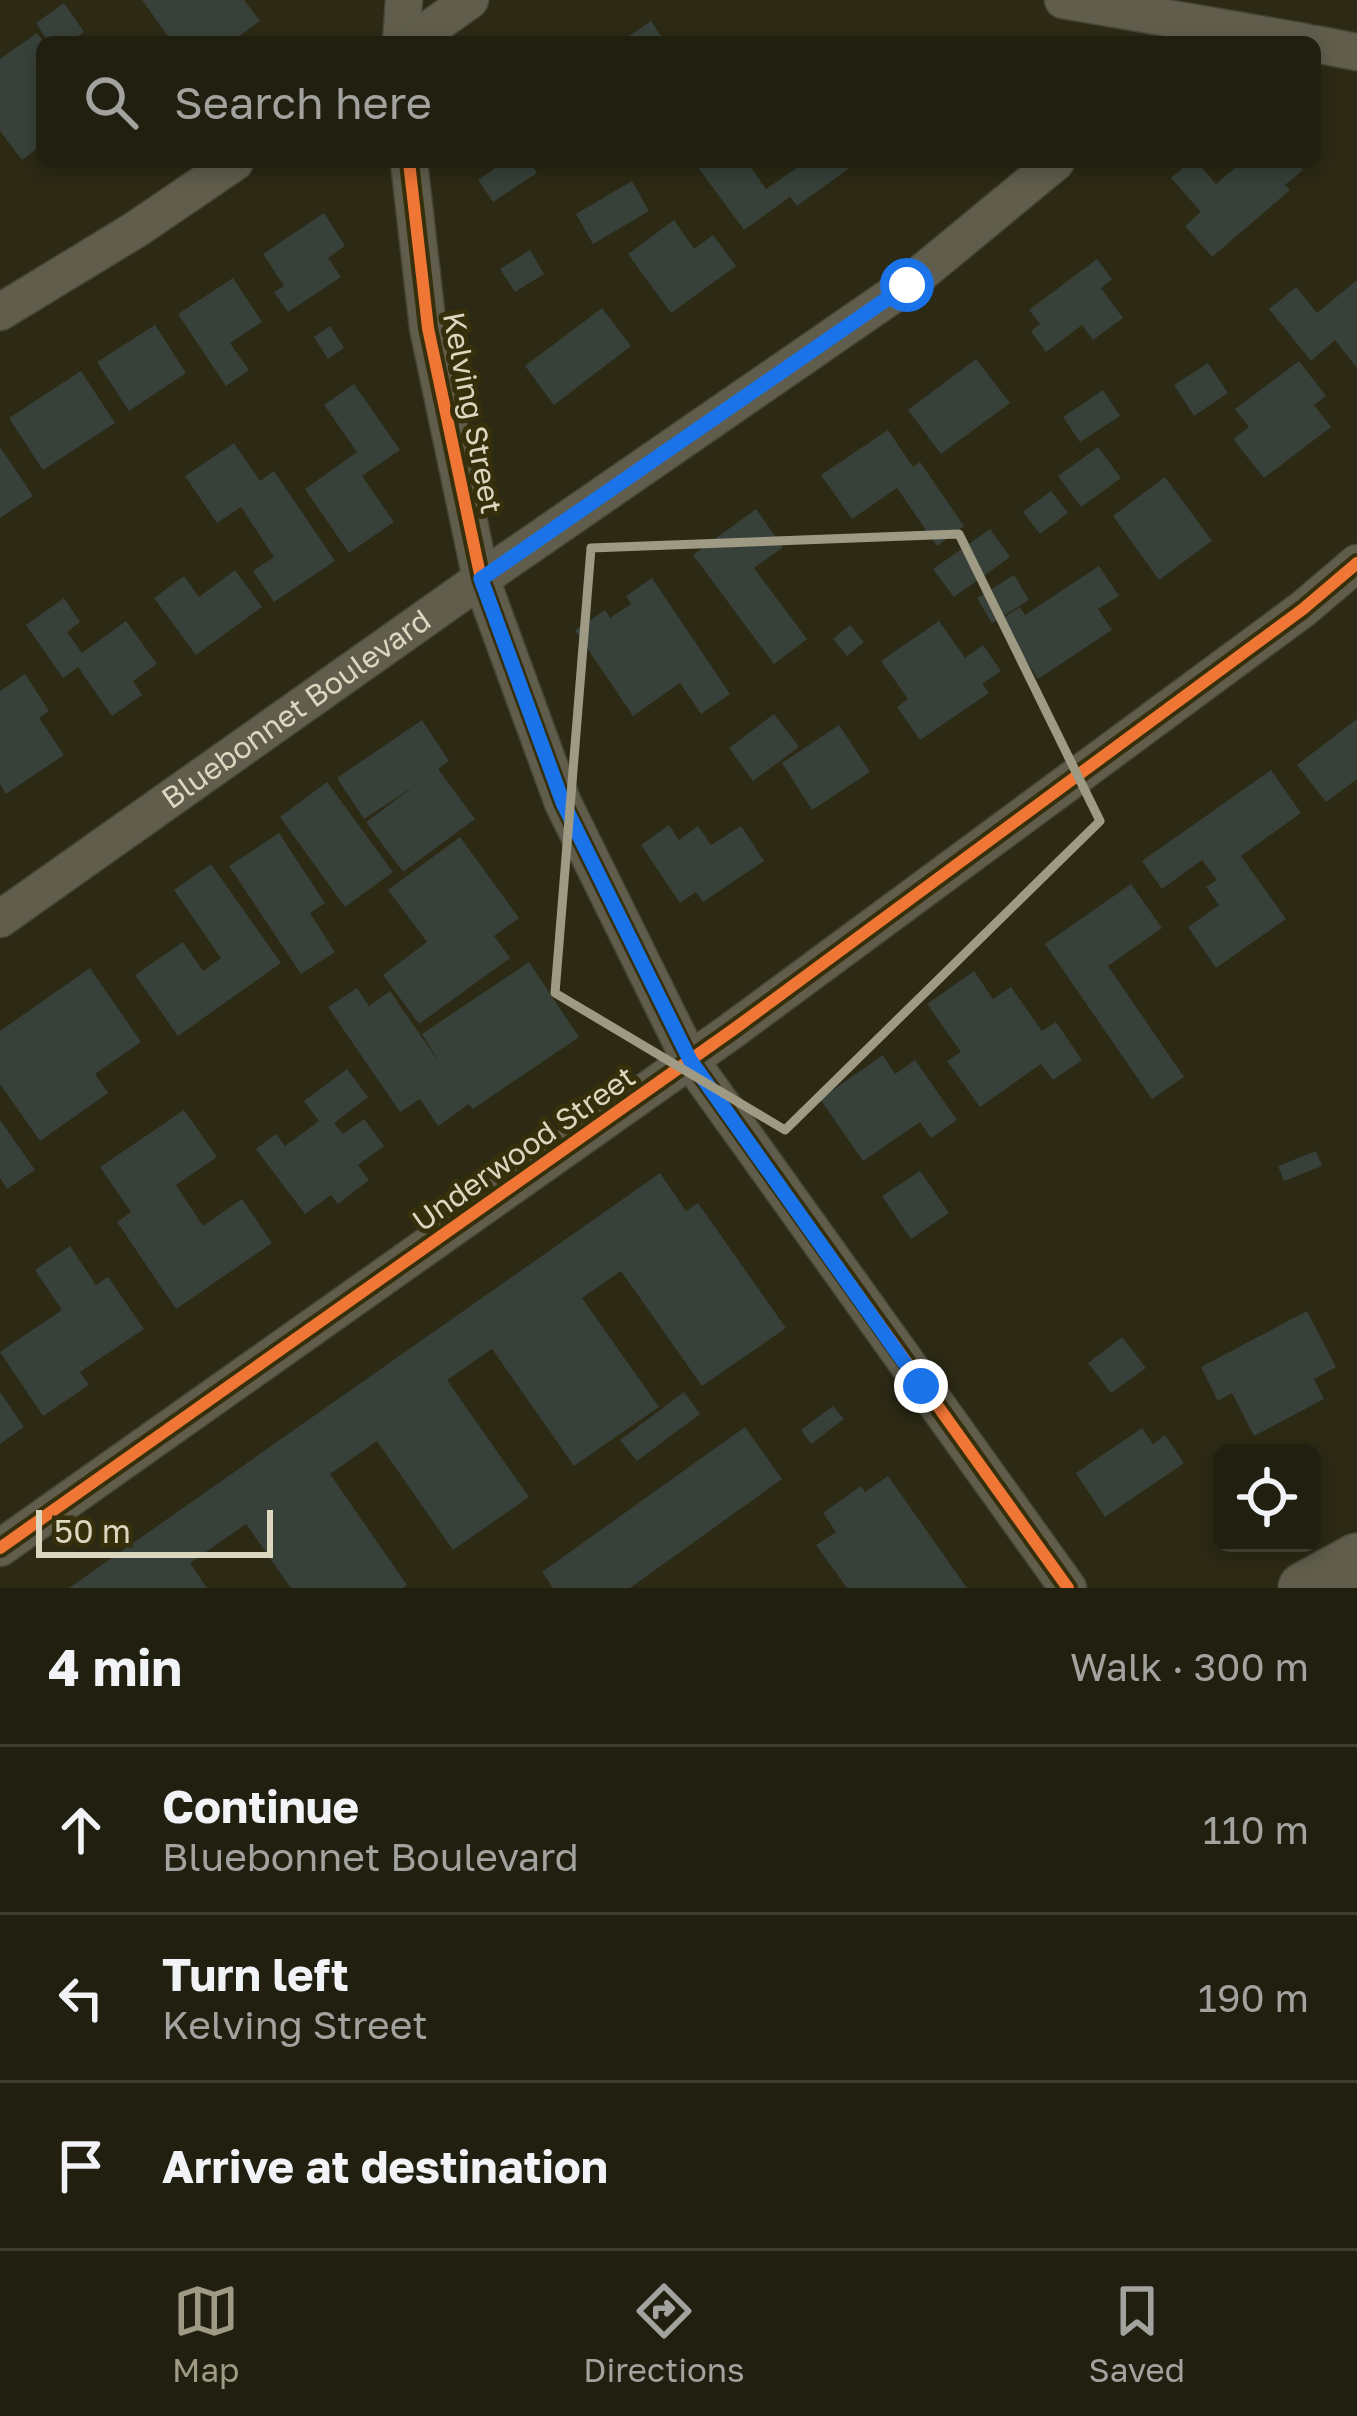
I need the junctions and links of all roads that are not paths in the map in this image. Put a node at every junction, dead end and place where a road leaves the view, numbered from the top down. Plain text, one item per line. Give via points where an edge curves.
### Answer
1 (404, 0) edge
2 (470, 0) edge
3 (1063, 0) edge
4 (1212, 22) edge
5 (401, 36) edge
6 (419, 36) edge
7 (1277, 36) edge
8 (1321, 45) edge
9 (1357, 52) edge
10 (226, 168) edge
11 (410, 168) edge
12 (1049, 168) edge
13 (0, 312) edge
14 (1357, 563) edge
15 (481, 579) junction
16 (0, 920) edge
17 (690, 1060) junction
18 (0, 1548) edge
19 (1357, 1559) edge
20 (1069, 1588) edge
21 (1304, 1588) edge

1 - 5 street
2 - 6 street
3 - 4 street
4 - 7 street
8 - 9 street
10 - 13 street
11 - 15 street, Kelving Street via 428,328
12 - 15 street, Bluebonnet Boulevard via 907,285
14 - 17 street, Underwood Street
15 - 16 street, Bluebonnet Boulevard
15 - 17 street, Kelving Street via 563,803
17 - 18 street, Underwood Street
17 - 20 street, Kelving Street
19 - 21 main road

